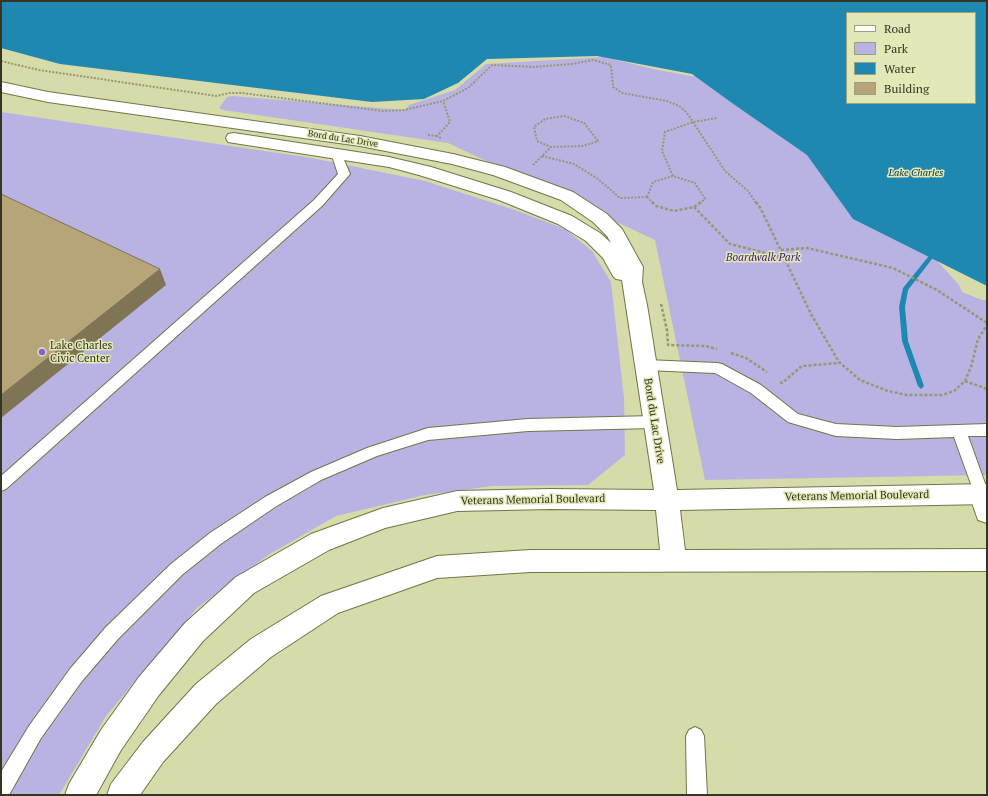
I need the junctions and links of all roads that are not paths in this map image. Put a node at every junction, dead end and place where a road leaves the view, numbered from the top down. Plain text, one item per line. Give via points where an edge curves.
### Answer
1 (1, 87) edge
2 (1, 103) edge
3 (336, 153) junction
4 (632, 282) junction
5 (646, 365) junction
6 (654, 422) junction
7 (987, 430) edge
8 (959, 431) junction
9 (1, 485) edge
10 (668, 499) junction
11 (985, 500) edge
12 (674, 560) junction
13 (987, 560) edge
14 (695, 736) dead end
15 (1, 790) edge
16 (80, 795) edge
17 (122, 795) edge
18 (698, 795) edge

1 - 4 street, Bord du Lac Drive via 48,97 360,141 453,159 499,171 567,196 600,218 615,233 633,267
2 - 3 street, Bord du Lac Drive
3 - 4 street, Bord du Lac Drive via 425,171 505,196 565,220 593,237 611,254 620,271
3 - 9 lane via 344,174 318,203
4 - 5 street, Bord du Lac Drive
5 - 6 street, Bord du Lac Drive
5 - 8 lane via 717,368 756,389 794,418 836,430 897,433
6 - 10 street, Bord du Lac Drive
6 - 15 lane via 528,425 428,434 372,452 316,476 276,498 177,568 112,633 76,675 35,732
7 - 8 lane
8 - 11 lane
10 - 11 street, Veterans Memorial Boulevard
10 - 12 street, Bord du Lac Drive
10 - 16 street, Veterans Memorial Boulevard via 457,501 383,518 320,542 246,585 194,632 145,692 111,740
12 - 13 street
12 - 17 street via 530,561 437,567 330,604 261,648 206,694 153,752
14 - 18 lane

